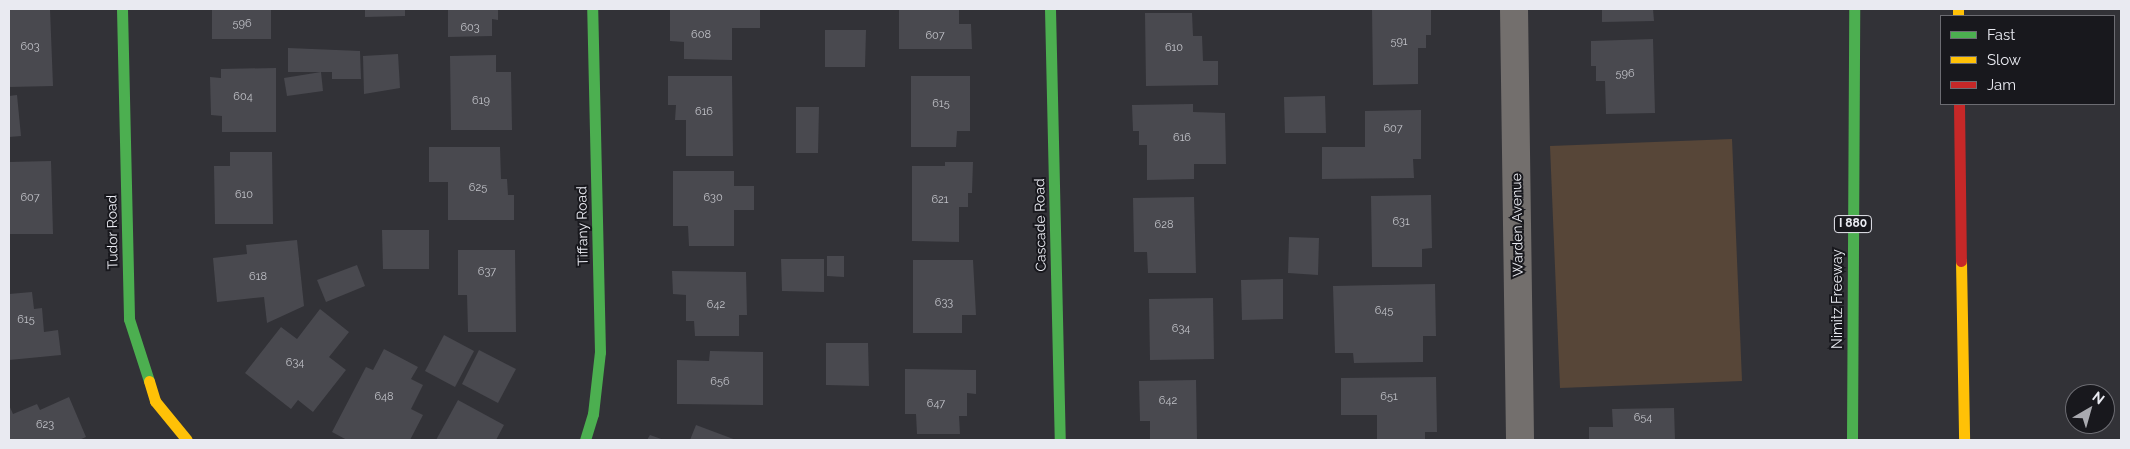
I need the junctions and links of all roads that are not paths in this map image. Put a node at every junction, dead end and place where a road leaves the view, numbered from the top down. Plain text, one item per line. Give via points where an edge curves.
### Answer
1 (122, 9) edge
2 (592, 9) edge
3 (1050, 9) edge
4 (1514, 9) edge
5 (1854, 9) edge
6 (1959, 105) edge
7 (187, 440) edge
8 (585, 440) edge
9 (1060, 440) edge
10 (1520, 440) edge
11 (1852, 440) edge
12 (1964, 440) edge

1 - 7 main road, Tudor Road via 129,318 155,401
2 - 8 main road, Tiffany Road via 600,352 593,414
3 - 9 main road, Cascade Road
4 - 10 street, Warden Avenue
5 - 11 main road, Nimitz Freeway / I 880
6 - 12 main road

